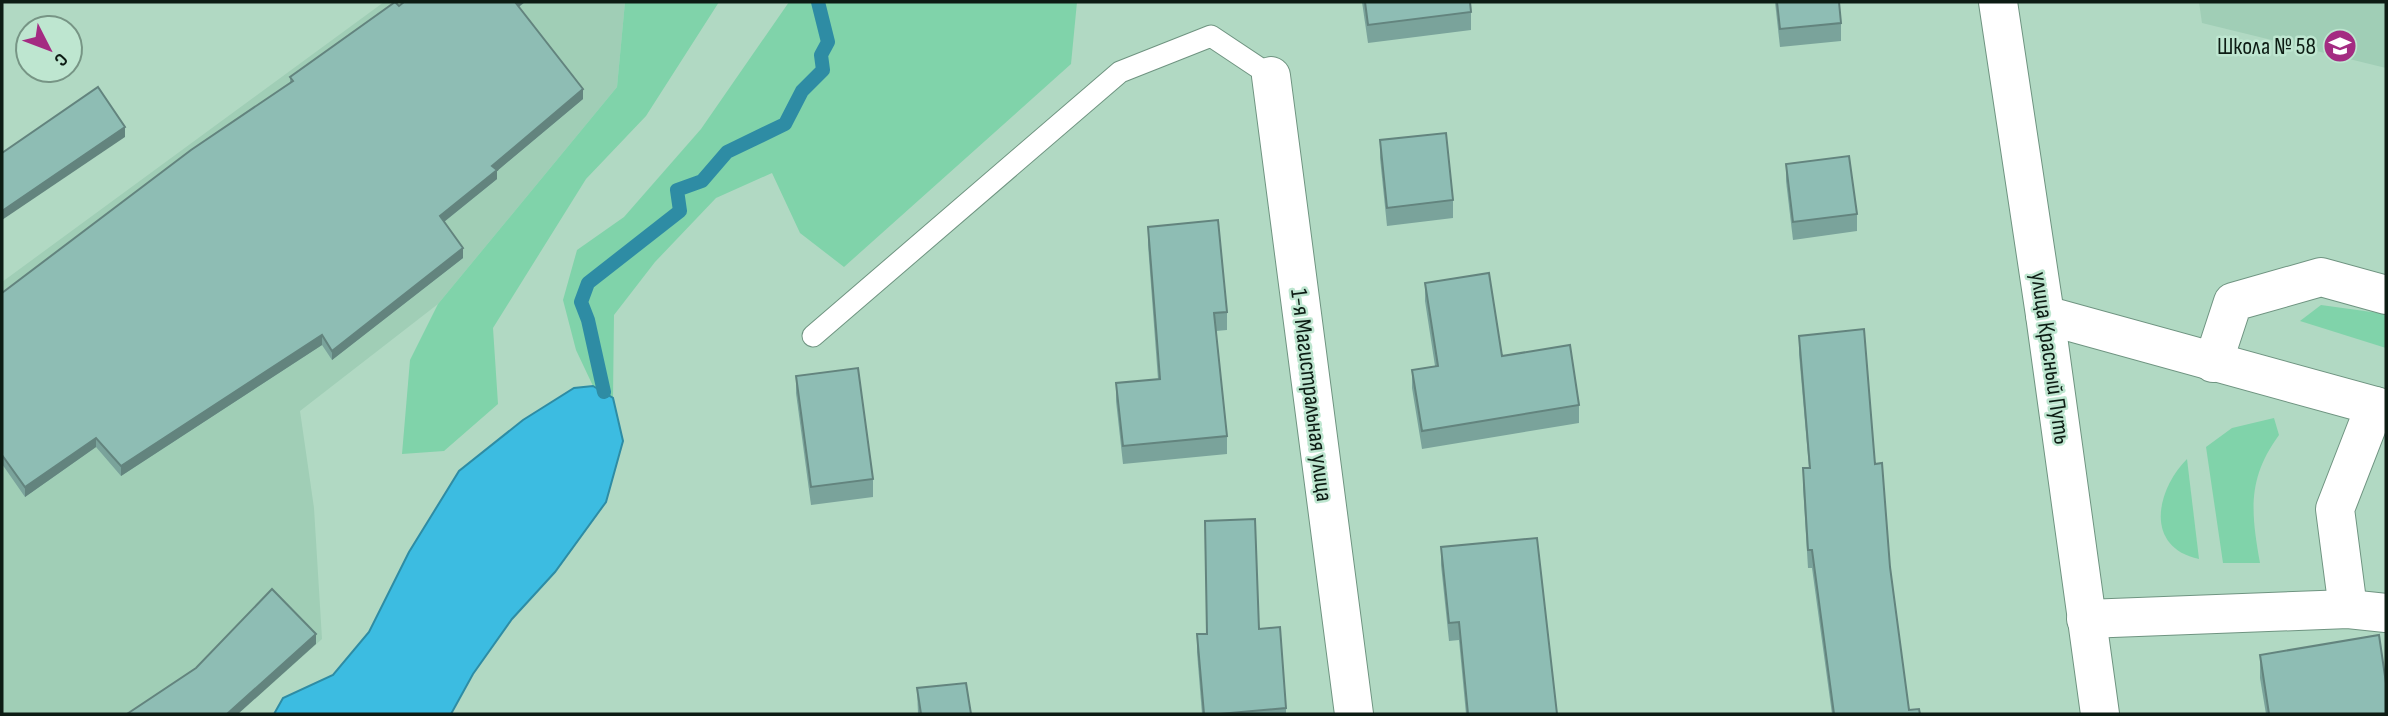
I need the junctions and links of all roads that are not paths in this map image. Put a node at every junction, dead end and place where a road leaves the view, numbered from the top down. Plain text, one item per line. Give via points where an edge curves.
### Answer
1 (1998, 2) edge
2 (1271, 76) joint
3 (2386, 295) edge
4 (2046, 315) junction
5 (813, 336) dead end
6 (2213, 363) junction
7 (2381, 408) edge
8 (2348, 609) junction
9 (2386, 613) edge
10 (2086, 619) junction
11 (1354, 714) edge
12 (2100, 714) edge

1 - 4 street, улица Красный Путь
2 - 5 lane via 1211,36 1120,72
2 - 11 street, 1-я Магистральная улица
3 - 6 street via 2321,277 2233,302
4 - 6 street
4 - 10 street, улица Красный Путь
6 - 7 street
7 - 8 street via 2335,509
8 - 9 street
8 - 10 street
10 - 12 street, улица Красный Путь

